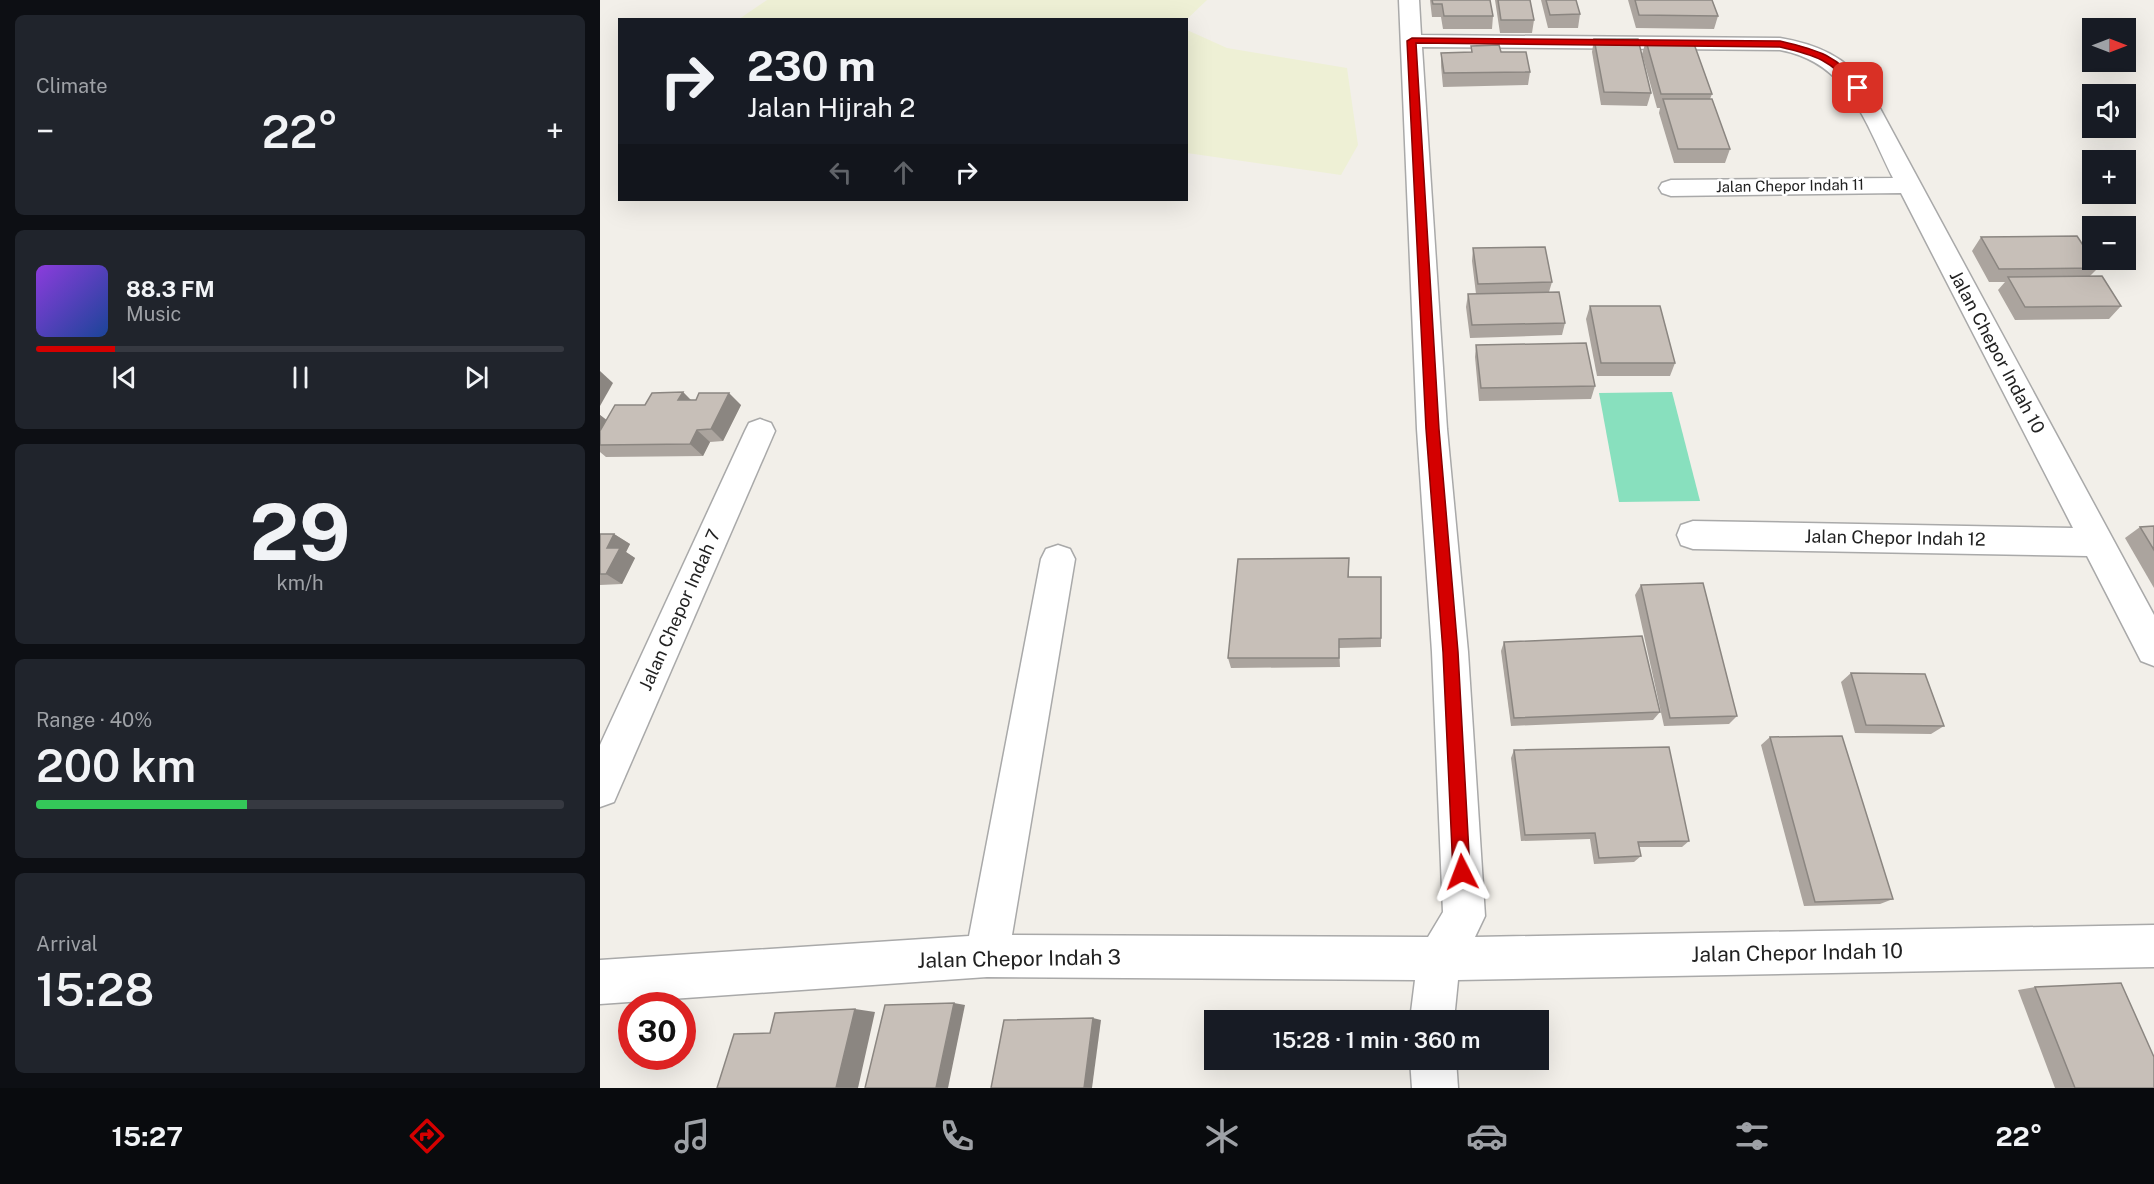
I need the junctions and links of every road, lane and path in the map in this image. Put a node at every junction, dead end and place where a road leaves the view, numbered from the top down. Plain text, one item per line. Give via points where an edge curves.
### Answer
1 (1409, 0) edge
2 (1412, 41) junction
3 (1909, 185) junction
4 (1671, 188) dead end
5 (760, 431) dead end
6 (1693, 535) dead end
7 (2097, 542) junction
8 (1058, 559) dead end
9 (2154, 650) edge
10 (600, 788) edge
11 (2154, 946) edge
12 (987, 956) junction
13 (1439, 959) junction
14 (600, 981) edge
15 (1433, 1010) edge
16 (1434, 1070) edge
17 (1435, 1088) edge

1 - 2 street
2 - 3 street, Jalan Chepor Indah 10 via 1799,47 1832,61 1858,88
2 - 13 street via 1464,916
3 - 4 street, Jalan Chepor Indah 11
3 - 7 street, Jalan Chepor Indah 10
5 - 10 street, Jalan Chepor Indah 7
6 - 7 street, Jalan Chepor Indah 12
7 - 9 street, Jalan Chepor Indah 10
8 - 12 street
11 - 13 street, Jalan Chepor Indah 10
12 - 13 street, Jalan Chepor Indah 3
12 - 14 street, Jalan Chepor Indah 3
13 - 15 street
16 - 17 street

